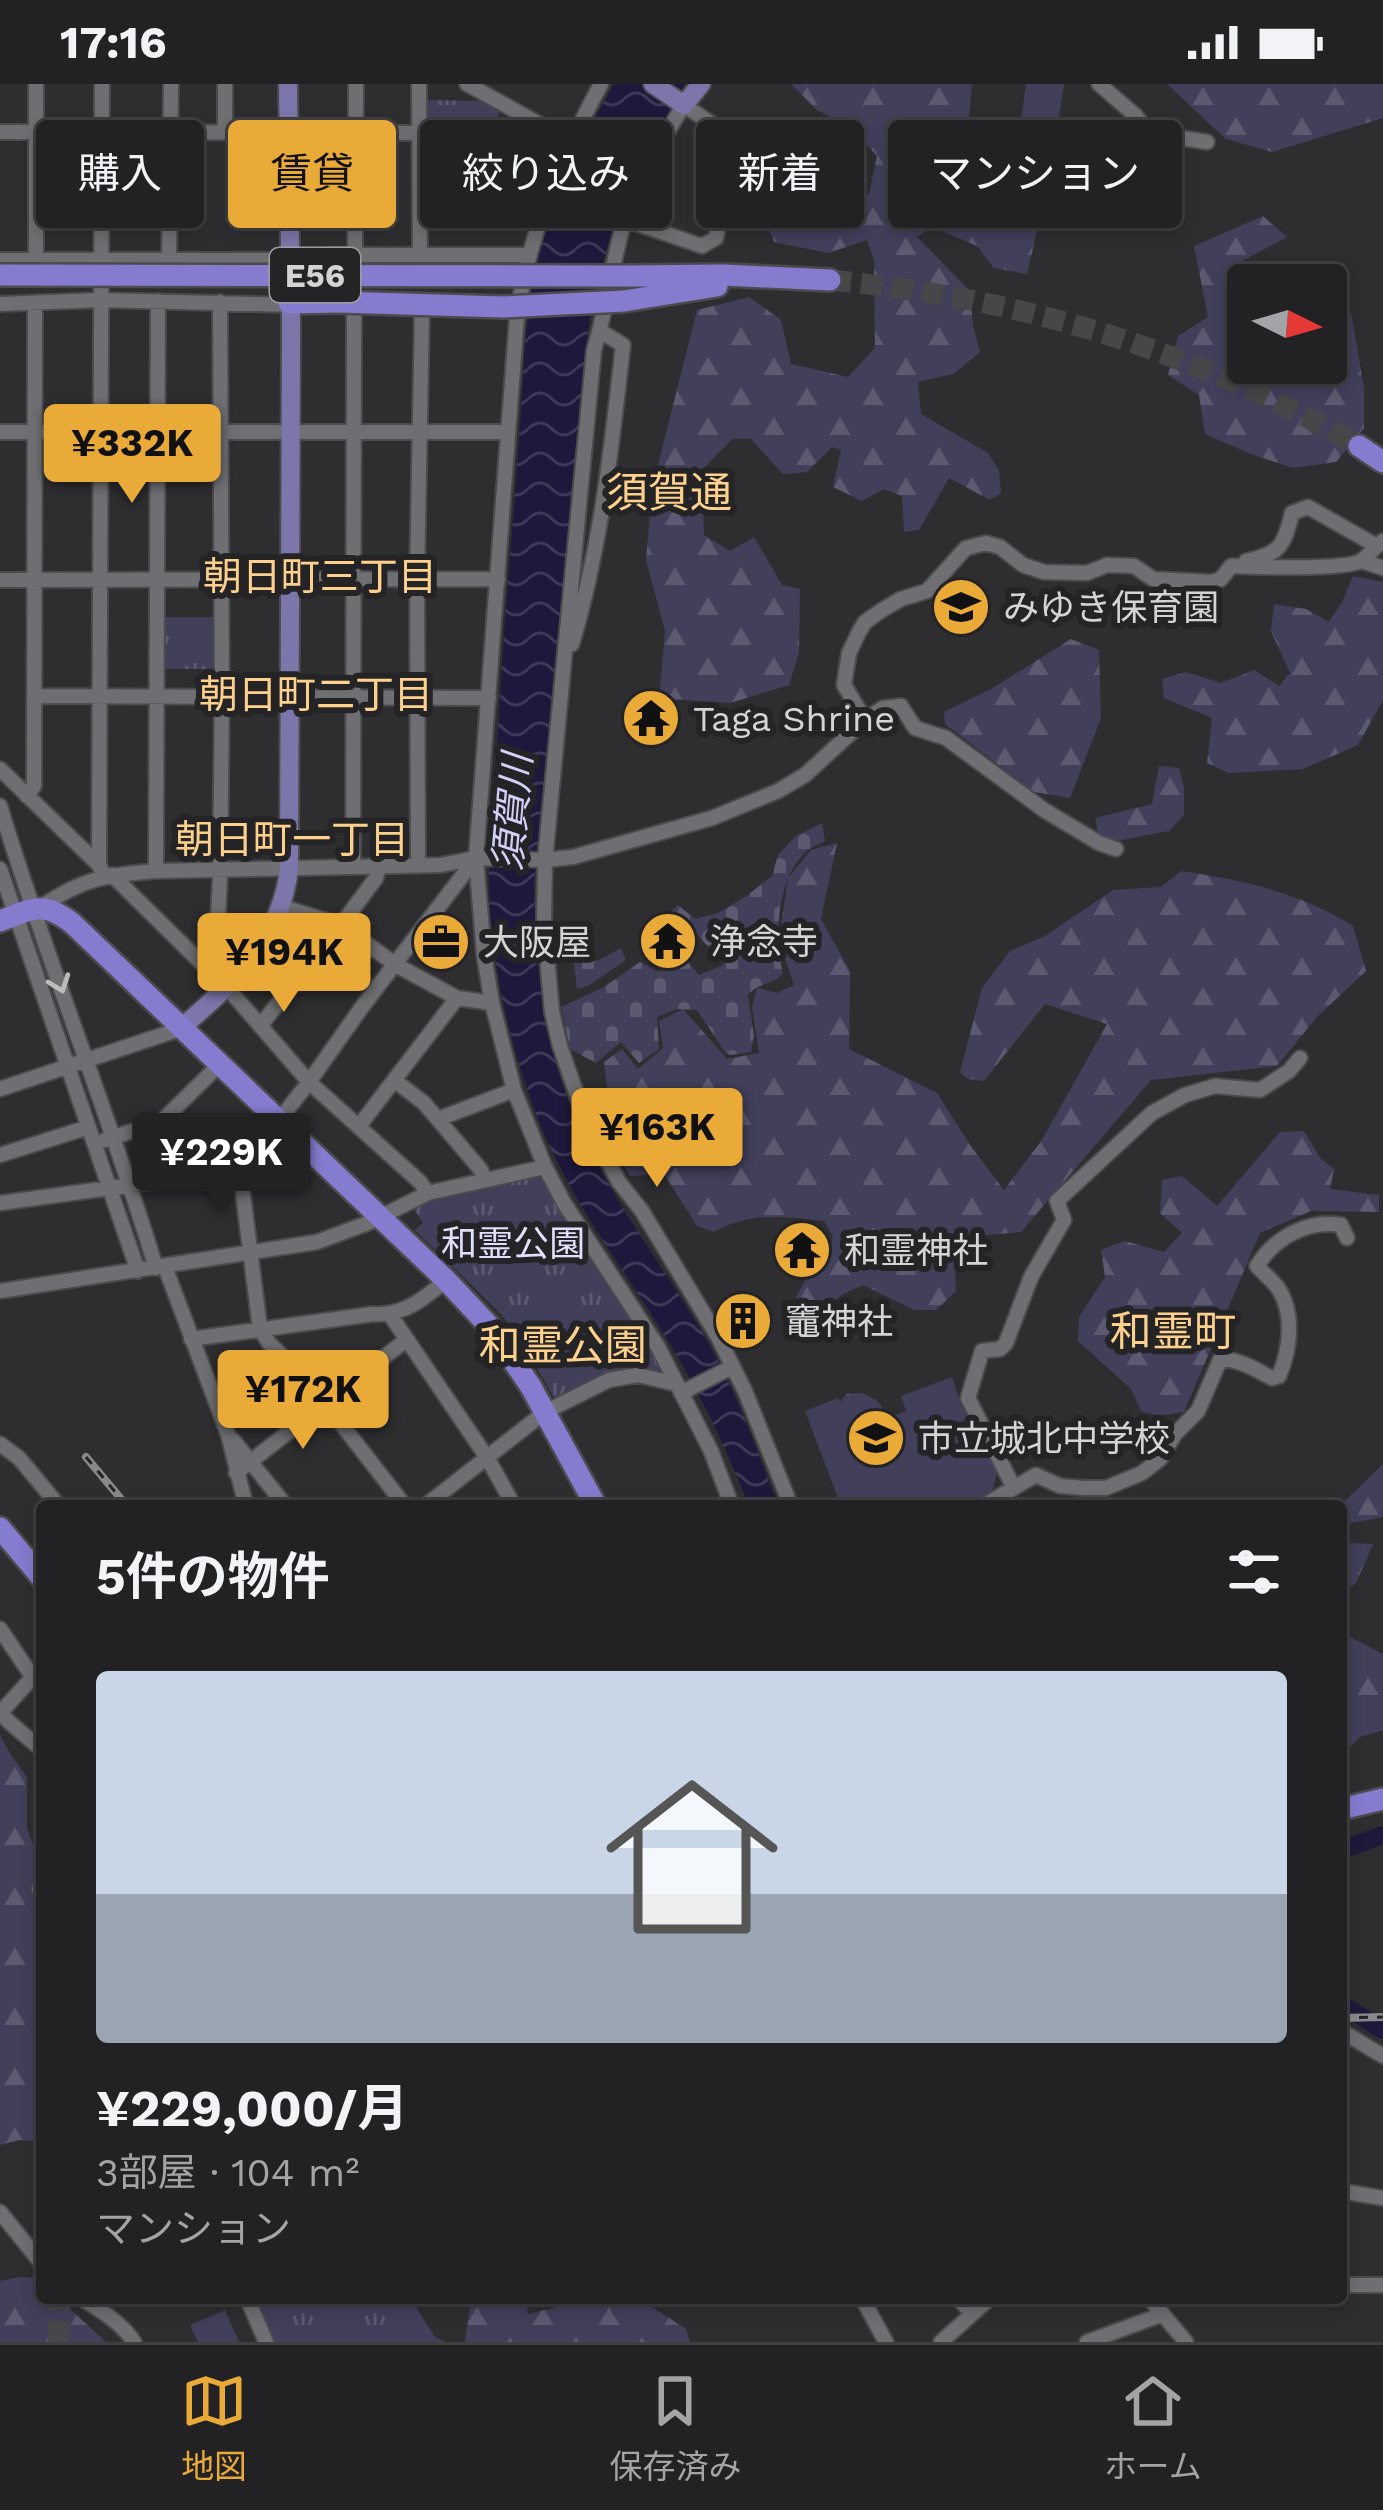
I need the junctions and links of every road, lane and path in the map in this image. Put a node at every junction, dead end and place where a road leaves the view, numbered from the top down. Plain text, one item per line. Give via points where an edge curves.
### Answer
1 (36, 84) edge
2 (102, 84) edge
3 (171, 84) edge
4 (225, 84) edge
5 (288, 84) edge
6 (356, 84) edge
7 (419, 84) edge
8 (467, 84) edge
9 (602, 84) edge
10 (652, 84) edge
11 (701, 84) edge
12 (1099, 84) edge
13 (681, 103) junction
14 (36, 120) edge
15 (101, 120) edge
16 (171, 120) edge
17 (288, 120) edge
18 (356, 120) edge
19 (532, 120) edge
20 (582, 120) edge
21 (672, 121) edge
22 (0, 132) edge
23 (36, 132) edge
24 (204, 132) edge
25 (224, 132) junction
26 (228, 132) edge
27 (396, 133) edge
28 (419, 133) junction
29 (1208, 142) dead end
30 (36, 228) edge
31 (100, 228) edge
32 (170, 228) edge
33 (288, 228) edge
34 (348, 228) edge
35 (537, 228) edge
36 (624, 228) edge
37 (649, 228) edge
38 (420, 254) junction
39 (527, 255) junction
40 (345, 258) junction
41 (100, 259) junction
42 (0, 260) edge
43 (36, 260) junction
44 (170, 261) junction
45 (288, 262) junction
46 (630, 273) junction
47 (0, 275) edge
48 (795, 278) junction
49 (830, 280) tunnel mouth
50 (100, 300) junction
51 (158, 301) junction
52 (220, 302) junction
53 (35, 303) junction
54 (289, 303) junction
55 (0, 304) edge
56 (346, 307) junction
57 (422, 311) junction
58 (517, 316) junction
59 (600, 331) junction
60 (356, 431) junction
61 (0, 432) edge
62 (35, 432) junction
63 (100, 432) junction
64 (158, 432) junction
65 (289, 432) junction
66 (419, 432) junction
67 (508, 432) junction
68 (220, 433) junction
69 (1359, 446) tunnel mouth
70 (1383, 461) edge
71 (1379, 543) edge
72 (1362, 561) junction
73 (1231, 566) junction
74 (1383, 568) edge
75 (221, 579) junction
76 (289, 579) junction
77 (418, 579) junction
78 (498, 579) junction
79 (0, 580) edge
80 (35, 580) junction
81 (100, 580) junction
82 (156, 580) junction
83 (354, 580) junction
84 (564, 664) junction
85 (34, 696) junction
86 (100, 696) junction
87 (156, 696) junction
88 (222, 696) junction
89 (290, 697) junction
90 (354, 698) junction
91 (417, 698) junction
92 (489, 698) junction
93 (865, 720) junction
94 (0, 769) edge
95 (27, 796) junction
96 (0, 806) edge
97 (1116, 849) dead end
98 (480, 858) junction
99 (541, 860) junction
100 (418, 865) junction
101 (352, 867) junction
102 (379, 867) junction
103 (0, 869) edge
104 (289, 869) junction
105 (156, 871) junction
106 (220, 871) junction
107 (105, 872) junction
108 (280, 906) junction
109 (22, 913) edge
110 (341, 925) junction
111 (396, 965) junction
112 (221, 983) junction
113 (457, 998) junction
114 (492, 1003) junction
115 (260, 1026) junction
116 (180, 1029) junction
117 (1300, 1058) dead end
118 (88, 1059) junction
119 (68, 1066) junction
120 (218, 1066) junction
121 (394, 1080) junction
122 (309, 1082) junction
123 (0, 1089) edge
124 (514, 1090) junction
125 (438, 1119) junction
126 (280, 1121) junction
127 (359, 1126) junction
128 (92, 1134) junction
129 (114, 1138) junction
130 (0, 1155) edge
131 (545, 1167) junction
132 (240, 1170) junction
133 (484, 1180) junction
134 (130, 1186) junction
135 (110, 1188) junction
136 (428, 1193) junction
137 (0, 1203) edge
138 (380, 1218) junction
139 (1347, 1238) dead end
140 (251, 1254) junction
141 (160, 1268) junction
142 (138, 1271) junction
143 (446, 1280) junction
144 (0, 1291) edge
145 (391, 1316) junction
146 (260, 1329) junction
147 (190, 1339) junction
148 (406, 1340) junction
149 (728, 1369) junction
150 (682, 1389) junction
151 (324, 1403) junction
152 (545, 1412) junction
153 (228, 1434) junction
154 (0, 1444) edge
155 (488, 1459) junction
156 (251, 1463) junction
157 (236, 1474) junction
158 (1014, 1488) junction
159 (54, 1500) edge
160 (244, 1500) edge
161 (281, 1500) edge
162 (399, 1500) edge
163 (433, 1500) edge
164 (511, 1500) edge
165 (593, 1500) edge
166 (730, 1500) edge
167 (789, 1500) edge
168 (993, 1500) edge
169 (0, 1528) edge
170 (36, 1563) edge
171 (0, 1629) edge
172 (36, 1665) edge
173 (36, 1671) edge
174 (0, 1711) edge
175 (36, 1744) edge
176 (1383, 1799) edge
177 (1347, 1808) edge
178 (1347, 2035) edge
179 (1383, 2056) edge
180 (1347, 2192) edge
181 (1382, 2198) edge
182 (0, 2212) edge
183 (1383, 2215) edge
184 (36, 2257) edge
185 (1347, 2285) edge
186 (1383, 2285) edge
187 (89, 2304) edge
188 (250, 2304) edge
189 (865, 2304) edge
190 (964, 2304) edge
191 (984, 2304) edge
192 (1154, 2304) edge
193 (973, 2314) junction
194 (1163, 2314) junction
195 (134, 2342) edge
196 (266, 2342) edge
197 (886, 2342) edge
198 (940, 2342) edge
199 (1087, 2342) edge
200 (1186, 2342) edge

1 - 14 street
2 - 15 street
3 - 16 street
4 - 25 street
5 - 17 main road
6 - 18 street
7 - 28 street
8 - 19 street
9 - 20 street
10 - 13 main road
11 - 13 main road
12 - 29 street via 1148,134
13 - 21 street
13 - 37 street via 719,135 724,195 716,238 702,246
22 - 23 street
24 - 25 street
25 - 26 street
27 - 28 street
28 - 38 street
30 - 43 street
31 - 41 street
32 - 44 street
33 - 45 main road
34 - 40 street
35 - 39 street
36 - 59 street
38 - 39 street
38 - 40 street
39 - 58 street
40 - 45 highway
40 - 46 highway
41 - 43 street
41 - 44 street
41 - 50 street
42 - 43 street
44 - 45 street
45 - 54 main road
46 - 47 highway, E56, bridge
46 - 48 highway
48 - 49 highway
48 - 56 highway, bridge via 624,301
50 - 51 street
50 - 53 street
50 - 63 street
51 - 52 street
51 - 64 street
52 - 54 street
52 - 68 street
53 - 55 street
53 - 62 street
54 - 56 highway
54 - 65 main road
56 - 57 street
56 - 60 street
57 - 58 street
57 - 66 street
58 - 67 street
59 - 84 street
59 - 84 street via 623,345 614,430 585,602
60 - 65 street
60 - 66 street
60 - 83 street
61 - 62 street
62 - 63 street
62 - 80 street
63 - 64 street
63 - 81 street
64 - 68 street
64 - 82 street
65 - 68 street
65 - 76 main road
66 - 67 street
66 - 77 street
67 - 78 street
68 - 75 street
69 - 70 highway
71 - 72 street
71 - 73 street via 1308,507 1292,513 1285,542
72 - 73 street
72 - 74 street
73 - 93 street via 1212,582 1153,579 1134,566 1044,572 986,542 966,548 927,591 901,599 859,632 844,686
75 - 76 street
75 - 82 street
75 - 88 street
76 - 83 street
76 - 89 main road
77 - 78 street
77 - 83 street
77 - 91 street
78 - 92 street
79 - 80 street
80 - 81 street
80 - 85 street
81 - 82 street
81 - 86 street
82 - 87 street
83 - 90 street
84 - 99 street
85 - 86 street
85 - 95 street via 34,786
86 - 87 street
86 - 107 street
87 - 88 street
87 - 105 street
88 - 89 street
88 - 106 street
89 - 90 street
89 - 104 main road
90 - 91 street
90 - 101 street
91 - 92 street
91 - 100 street
92 - 98 street
93 - 97 street via 901,706 916,728 946,738 1044,810
93 - 99 street via 778,791 712,818
94 - 95 street
95 - 107 street
96 - 109 street
98 - 99 street
98 - 100 street
98 - 111 street
98 - 114 street
99 - 149 street via 552,1012 586,1118 718,1337
100 - 102 street
101 - 102 street
101 - 104 street
102 - 110 street
103 - 109 street
104 - 106 street
104 - 108 main road
105 - 106 street
105 - 107 street
106 - 112 street
107 - 109 street
107 - 112 street
108 - 110 street
108 - 112 main road via 266,940
109 - 116 highway via 56,911
109 -> 118 street
109 - 119 street
110 - 111 street
110 - 115 street
111 - 113 street
111 - 122 street
112 - 115 street
112 - 116 main road
113 - 114 street
113 - 121 street
114 - 124 street
115 - 122 street
116 - 118 street
116 - 120 highway
117 - 158 street via 1260,1090 1215,1086 1152,1112 1057,1201 1064,1220 1006,1343 982,1351 968,1398
118 - 119 street
118 - 129 street
119 - 123 street
119 - 128 street
120 - 126 highway
120 - 129 street via 161,1122
121 - 125 street
121 - 127 street
122 - 126 street
122 - 127 street
124 - 125 street
124 - 131 street
125 - 133 street
126 - 132 street
126 - 138 highway
127 - 136 street
128 - 129 street
128 - 130 street
128 - 135 street
129 - 134 street
131 - 133 street
131 - 150 street
132 - 134 street
132 - 140 street
133 - 136 street
134 - 135 street
134 - 141 street
135 - 137 street
135 - 142 street
136 - 138 street
138 - 140 street via 317,1242
138 - 143 highway
139 - 158 street via 1341,1225 1316,1225 1279,1238 1257,1266 1284,1302 1288,1354 1279,1376 1220,1360 1198,1411 1160,1459 1127,1481 1084,1488 1036,1475
140 - 141 street
140 - 146 street
141 - 142 street
141 - 147 street
142 - 144 street
143 - 145 street
143 - 152 highway via 506,1348
145 - 146 street
145 - 148 street
146 - 147 street
146 - 151 street
147 - 153 street
148 - 151 street
148 - 155 street
149 - 150 street
149 - 167 street
150 - 152 street via 627,1375
150 - 166 street
151 - 156 street
151 - 162 street
152 - 155 street
152 - 165 highway
153 - 156 street
153 - 157 street
154 - 159 street
155 - 163 street
155 - 164 street
156 - 157 street
156 - 161 street
157 - 160 street
158 - 168 street
169 - 170 highway
171 - 172 street
173 - 174 street
174 - 175 street
176 - 177 highway
178 - 179 street
180 - 181 street
181 - 183 street
182 - 184 street
185 - 186 street
187 - 195 street
188 - 196 street
189 - 197 street
190 - 193 street
191 - 193 street
192 - 194 street
193 - 198 street
194 - 199 street
194 - 200 street

